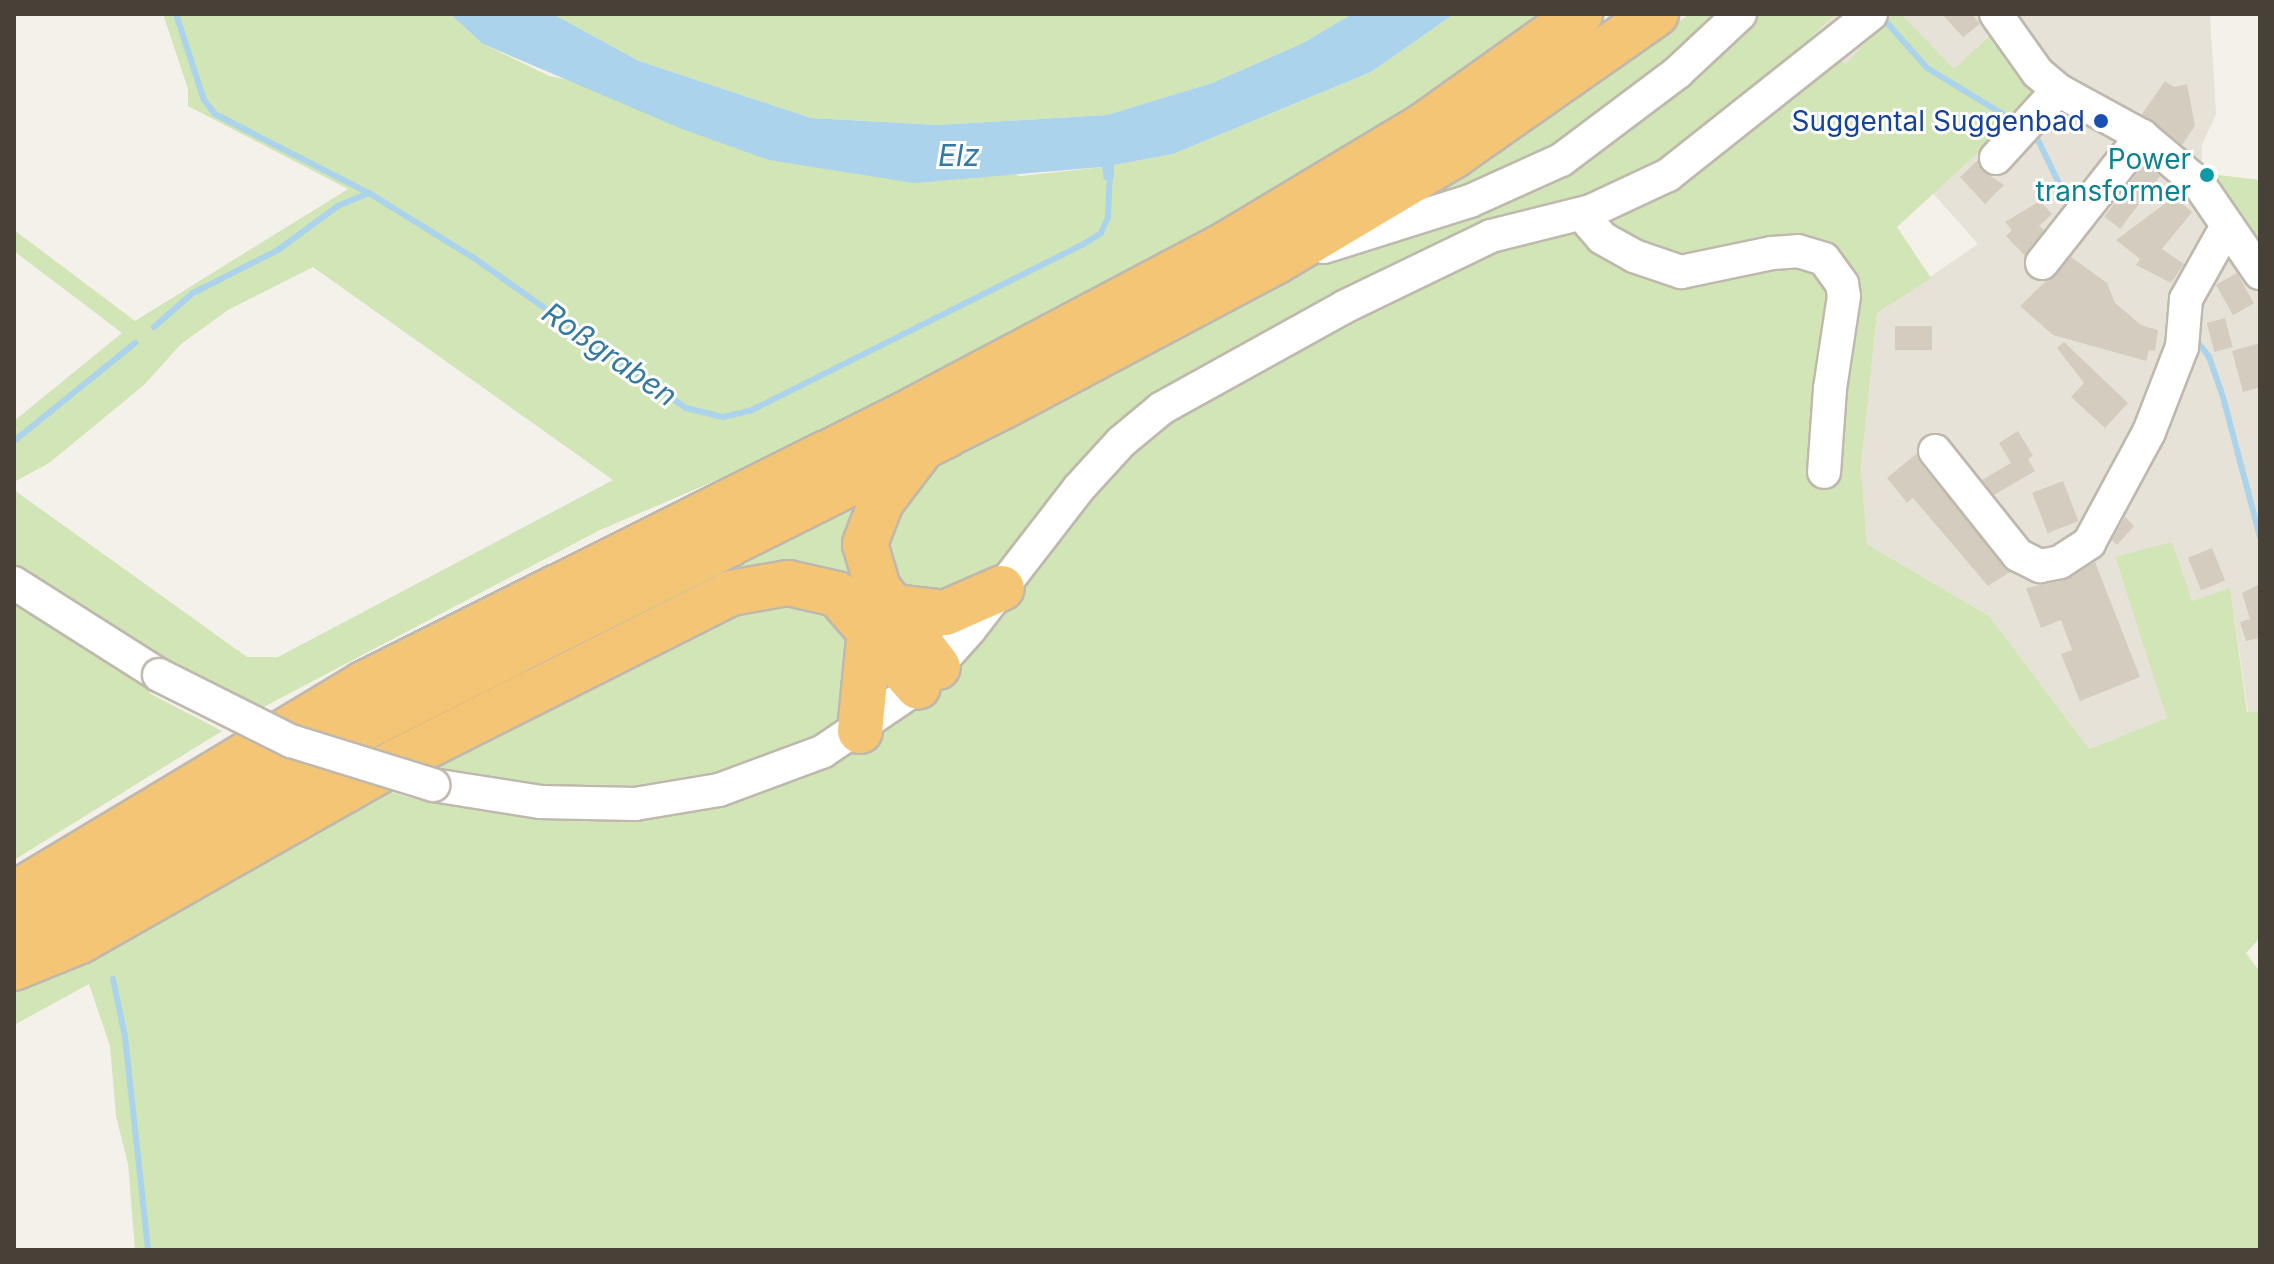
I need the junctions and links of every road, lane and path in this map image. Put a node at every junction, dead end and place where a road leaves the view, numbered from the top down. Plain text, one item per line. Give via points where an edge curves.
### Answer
1 (1580, 14) edge
2 (1656, 14) edge
3 (1740, 14) edge
4 (1996, 14) edge
5 (1866, 18) edge
6 (2058, 90) junction
7 (2142, 136) junction
8 (1996, 158) dead end
9 (1590, 224) dead end
10 (2227, 226) junction
11 (1275, 262) junction
12 (2042, 263) dead end
13 (2260, 273) edge
14 (923, 447) junction
15 (1935, 451) dead end
16 (1824, 472) dead end
17 (14, 583) edge
18 (1002, 588) junction
19 (883, 618) junction
20 (928, 677) junction
21 (860, 731) junction
22 (20, 886) edge
23 (14, 939) edge
24 (14, 968) edge

1 - 22 highway via 1423,126 1228,243 913,410 363,684
2 - 11 highway via 1465,148
3 - 11 street via 1678,72 1561,160 1470,201
4 - 6 street via 2038,73
5 - 18 street via 1668,175 1591,211 1491,236 1344,307 1162,408 1103,461
6 - 7 street
6 - 8 street
7 - 10 street via 2199,184
7 - 12 street
9 - 16 street via 1602,238 1634,256 1681,272 1798,251 1824,259 1842,284 1844,322 1830,389
10 - 13 street
10 - 15 street via 2186,299 2182,347 2128,478 2089,543 2060,562 2040,566 2018,555
11 - 14 highway
14 - 19 highway via 881,502 865,544
14 - 23 highway via 371,724
17 - 21 street, bridge via 159,675 291,741 433,785 540,802 635,804 719,790 781,771
18 - 19 highway via 945,613
18 - 20 street
19 - 20 highway
19 - 21 highway
19 - 24 highway via 813,586 760,585 731,593 397,761 80,941
20 - 21 street

